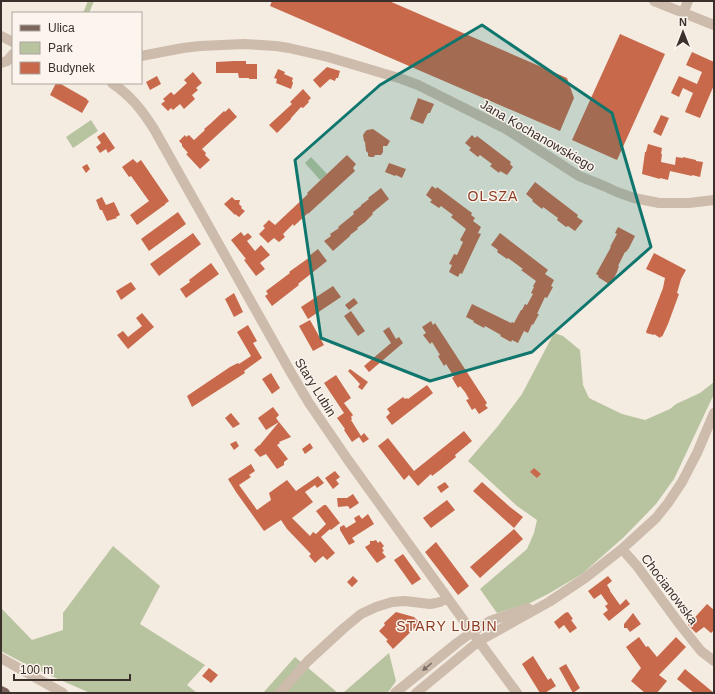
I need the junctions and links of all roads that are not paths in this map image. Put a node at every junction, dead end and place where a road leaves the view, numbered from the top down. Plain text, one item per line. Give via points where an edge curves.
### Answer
1 (654, 1) edge
2 (688, 1) edge
3 (683, 13) junction
4 (714, 24) edge
5 (1, 36) edge
6 (12, 42) edge
7 (12, 55) edge
8 (142, 56) edge
9 (1, 63) edge
10 (113, 84) edge
11 (714, 200) edge
12 (714, 413) edge
13 (622, 549) junction
14 (447, 597) junction
15 (548, 602) junction
16 (472, 632) junction
17 (479, 641) junction
18 (1, 658) edge
19 (714, 661) edge
20 (1, 691) edge
21 (5, 693) edge
22 (63, 693) edge
23 (280, 693) edge
24 (395, 693) edge
25 (416, 693) edge
26 (517, 693) edge

1 - 3 street
2 - 3 street
3 - 4 street
5 - 6 street
7 - 9 street
8 - 11 street, Jana Kochanowskiego via 182,48 244,44 289,48 328,57 418,85 506,129 579,176 621,194 659,203
10 - 14 street, Stary Lubin via 130,96 148,118 309,403
12 - 13 street, Chocianowska via 692,464 674,494 656,518
13 - 15 street, Chocianowska via 585,578
13 - 19 street, Chocianowska via 701,651
14 - 16 street, Stary Lubin
14 - 23 street via 430,604 392,602 376,606 361,614 308,662
15 - 16 street, Chocianowska via 498,618
15 - 17 street, Chocianowska
16 - 17 street, Stary Lubin
16 -> 24 street, Chocianowska
17 - 25 street, Chocianowska
17 - 26 street, Stary Lubin
18 - 22 street
20 - 21 main road

